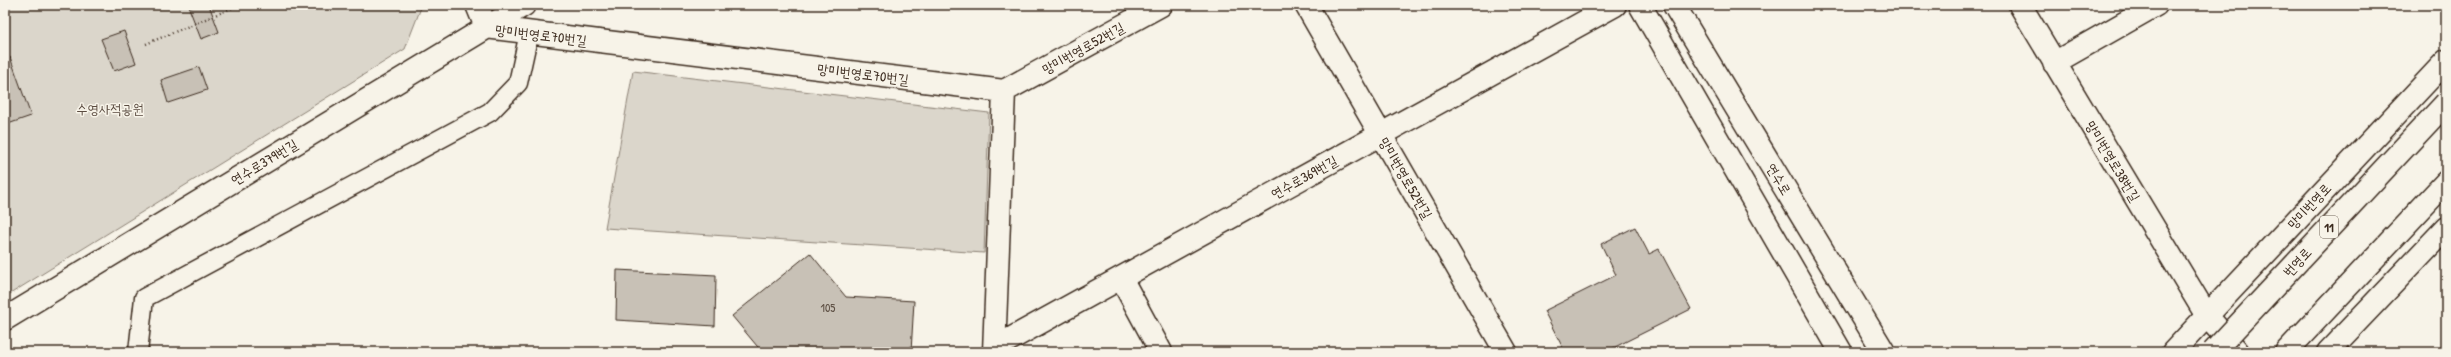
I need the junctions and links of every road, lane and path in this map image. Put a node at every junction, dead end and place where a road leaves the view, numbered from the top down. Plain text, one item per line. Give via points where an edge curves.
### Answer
1 (229, 5) edge
2 (240, 5) edge
3 (477, 5) edge
4 (524, 5) edge
5 (1161, 5) edge
6 (1306, 5) edge
7 (1615, 5) edge
8 (1640, 5) edge
9 (1674, 5) edge
10 (2020, 5) edge
11 (2156, 5) edge
12 (230, 8) junction
13 (486, 27) junction
14 (529, 34) junction
15 (146, 44) dead end
16 (2446, 61) edge
17 (2054, 63) junction
18 (1004, 91) junction
19 (2446, 102) edge
20 (1381, 135) junction
21 (2446, 182) edge
22 (2446, 228) edge
23 (1121, 278) junction
24 (2207, 316) junction
25 (5, 319) edge
26 (994, 350) edge
27 (138, 352) edge
28 (1161, 352) edge
29 (1506, 352) edge
30 (1841, 352) edge
31 (1884, 352) edge
32 (2173, 352) edge
33 (2213, 352) edge
34 (2238, 352) edge
35 (2286, 352) edge
36 (2328, 352) edge

1 - 12 path
2 - 12 path
3 - 13 main road, 망미번영로70번길
4 - 13 main road, 연수로379번길
5 - 18 main road, 망미번영로52번길
6 - 20 main road, 망미번영로52번길
7 - 20 main road, 연수로369번길
8 - 30 main road
9 - 31 main road, 연수로
10 - 17 main road, 망미번영로38번길
11 - 17 main road
12 - 15 path
13 - 14 main road, 망미번영로70번길
13 - 25 main road, 연수로379번길
14 - 18 main road, 망미번영로70번길
14 - 27 lane via 518,83 490,112 144,298
16 - 24 main road, 망미번영로
17 - 24 main road, 망미번영로38번길
18 - 26 main road
19 - 33 main road, 번영로 / 11, bridge
20 - 23 main road, 연수로369번길
20 - 29 main road, 망미번영로52번길
21 - 35 main road
22 - 36 main road
23 - 26 main road, 연수로369번길
23 - 28 main road
24 - 32 main road, 망미번영로
24 - 34 main road, 망미번영로38번길

